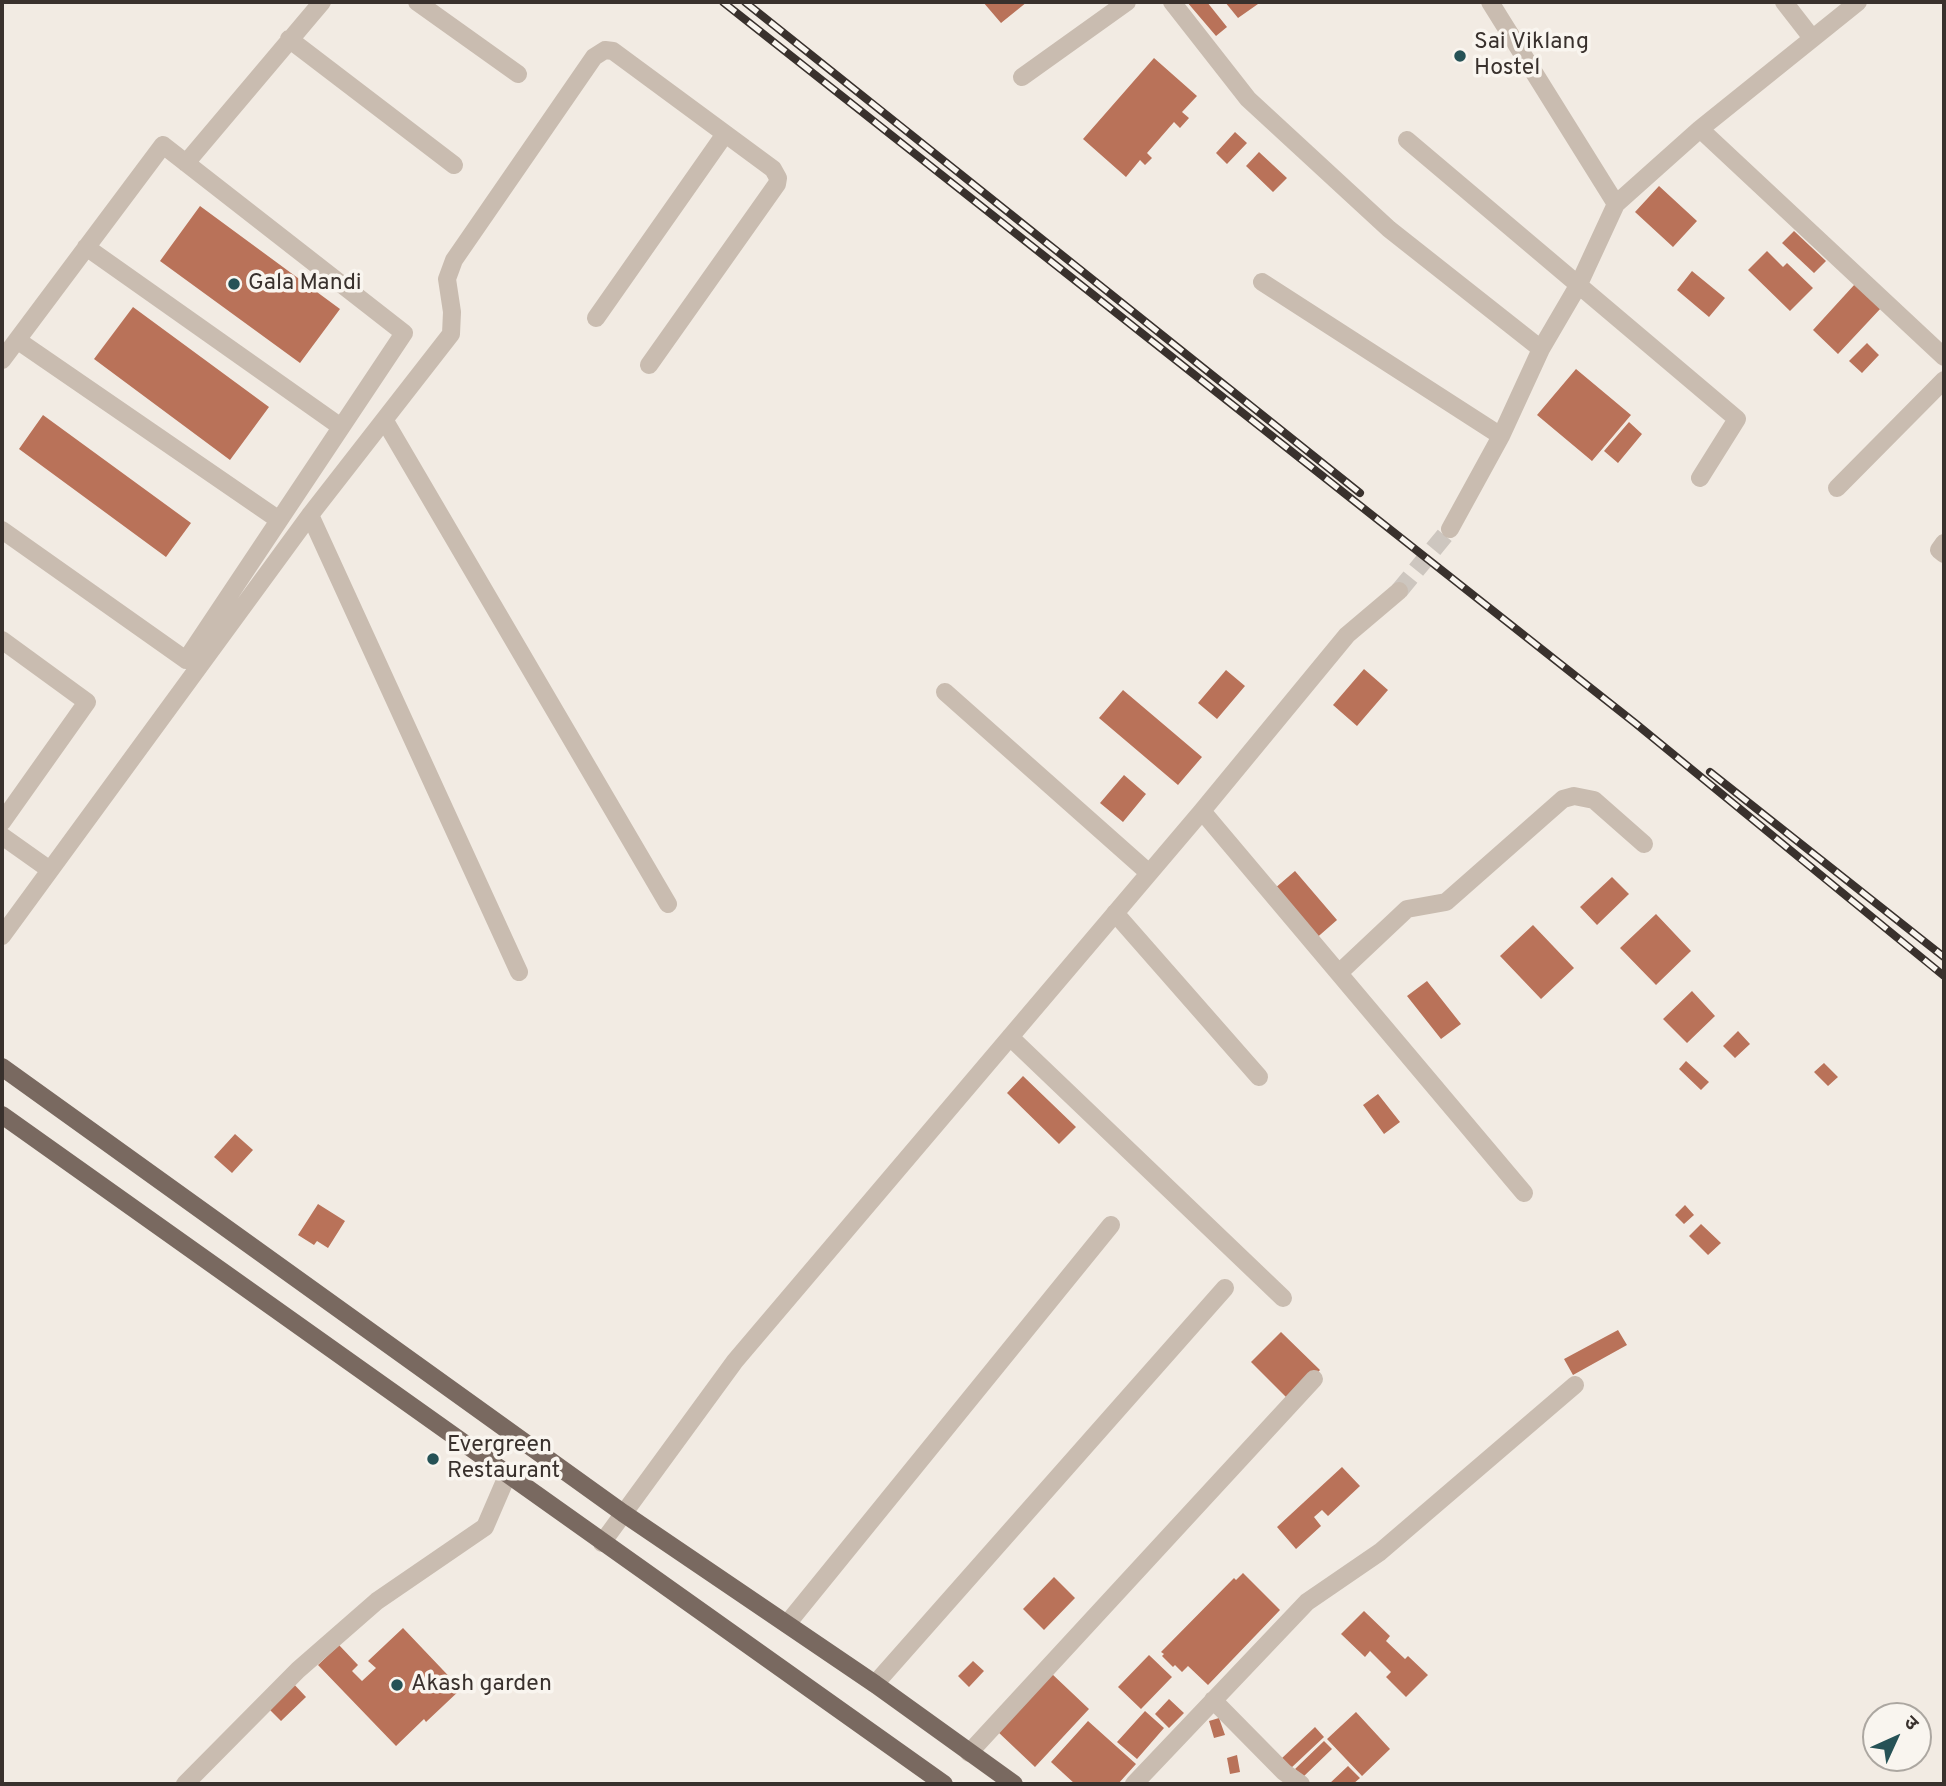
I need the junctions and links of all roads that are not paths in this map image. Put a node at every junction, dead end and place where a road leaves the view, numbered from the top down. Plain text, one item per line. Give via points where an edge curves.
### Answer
1 (322, 2) edge
2 (417, 2) edge
3 (1127, 2) edge
4 (1172, 2) edge
5 (1490, 2) edge
6 (1784, 2) edge
7 (1858, 2) edge
8 (1812, 38) junction
9 (289, 39) junction
10 (517, 74) dead end
11 (1021, 77) dead end
12 (1700, 129) junction
13 (725, 134) junction
14 (1407, 140) dead end
15 (186, 163) junction
16 (454, 165) dead end
17 (1616, 204) junction
18 (86, 247) junction
19 (1262, 282) dead end
20 (1579, 284) junction
21 (596, 318) dead end
22 (17, 340) junction
23 (1541, 349) junction
24 (1944, 357) edge
25 (2, 360) edge
26 (649, 365) dead end
27 (1944, 380) edge
28 (385, 421) junction
29 (341, 427) junction
30 (1501, 436) junction
31 (1700, 478) dead end
32 (1837, 488) dead end
33 (310, 515) junction
34 (279, 520) junction
35 (1450, 529) tunnel mouth
36 (2, 530) edge
37 (1944, 543) edge
38 (1944, 554) edge
39 (1399, 591) tunnel mouth
40 (2, 640) edge
41 (945, 692) dead end
42 (1202, 811) junction
43 (2, 822) edge
44 (2, 835) edge
45 (1644, 844) dead end
46 (50, 870) junction
47 (1149, 873) junction
48 (668, 904) dead end
49 (1115, 913) junction
50 (2, 936) edge
51 (519, 972) dead end
52 (1339, 973) junction
53 (1010, 1037) junction
54 (2, 1067) edge
55 (1259, 1077) dead end
56 (2, 1115) edge
57 (1524, 1193) dead end
58 (1111, 1225) dead end
59 (1225, 1288) dead end
60 (1283, 1298) dead end
61 (1314, 1380) dead end
62 (1575, 1385) dead end
63 (507, 1476) junction
64 (623, 1513) junction
65 (602, 1544) junction
66 (787, 1624) junction
67 (875, 1684) junction
68 (1213, 1700) junction
69 (970, 1753) junction
70 (1138, 1783) edge
71 (185, 1784) edge
72 (944, 1784) edge
73 (1014, 1784) edge
74 (1301, 1784) edge

1 - 9 street
2 - 10 street
3 - 11 street
4 - 23 street via 1248,99 1389,229
5 - 17 street
6 - 8 street
7 - 8 street
8 - 12 street
9 - 15 street
9 - 16 street
12 - 17 street
12 - 24 street
13 - 21 street
13 - 26 street via 773,169 777,184
13 - 28 street via 613,51 594,57 454,260 447,279 451,334
14 - 20 street
15 - 18 street via 163,145
15 - 29 street via 404,332
17 - 20 street
18 - 22 street
18 - 29 street
19 - 30 street
20 - 23 street
20 - 31 street via 1737,419
22 - 25 street
22 - 34 street
23 - 30 street
27 - 32 street
28 - 33 street
28 - 48 street
29 - 34 street
30 - 35 street
33 - 46 street
33 - 51 street
34 - 36 street via 186,660
37 - 38 street via 1939,550
39 - 42 street via 1347,635
40 - 43 street via 87,702
41 - 47 street
42 - 47 street
42 - 52 street
44 - 46 street
45 - 52 street via 1594,800 1563,799 1446,902 1407,909
46 - 50 street
47 - 49 street
49 - 53 street
49 - 55 street
52 - 57 street
53 - 60 street
53 - 64 street via 735,1361
54 - 64 main road
56 - 63 main road
58 - 66 street
59 - 67 street
61 - 69 street
62 - 68 street via 1380,1552 1307,1602
63 - 65 main road
63 - 71 street via 485,1527 377,1601 298,1670
64 - 65 street
64 - 66 main road
65 - 72 main road
66 - 67 main road
67 - 69 main road
68 - 70 street
68 - 74 street
69 - 73 main road

